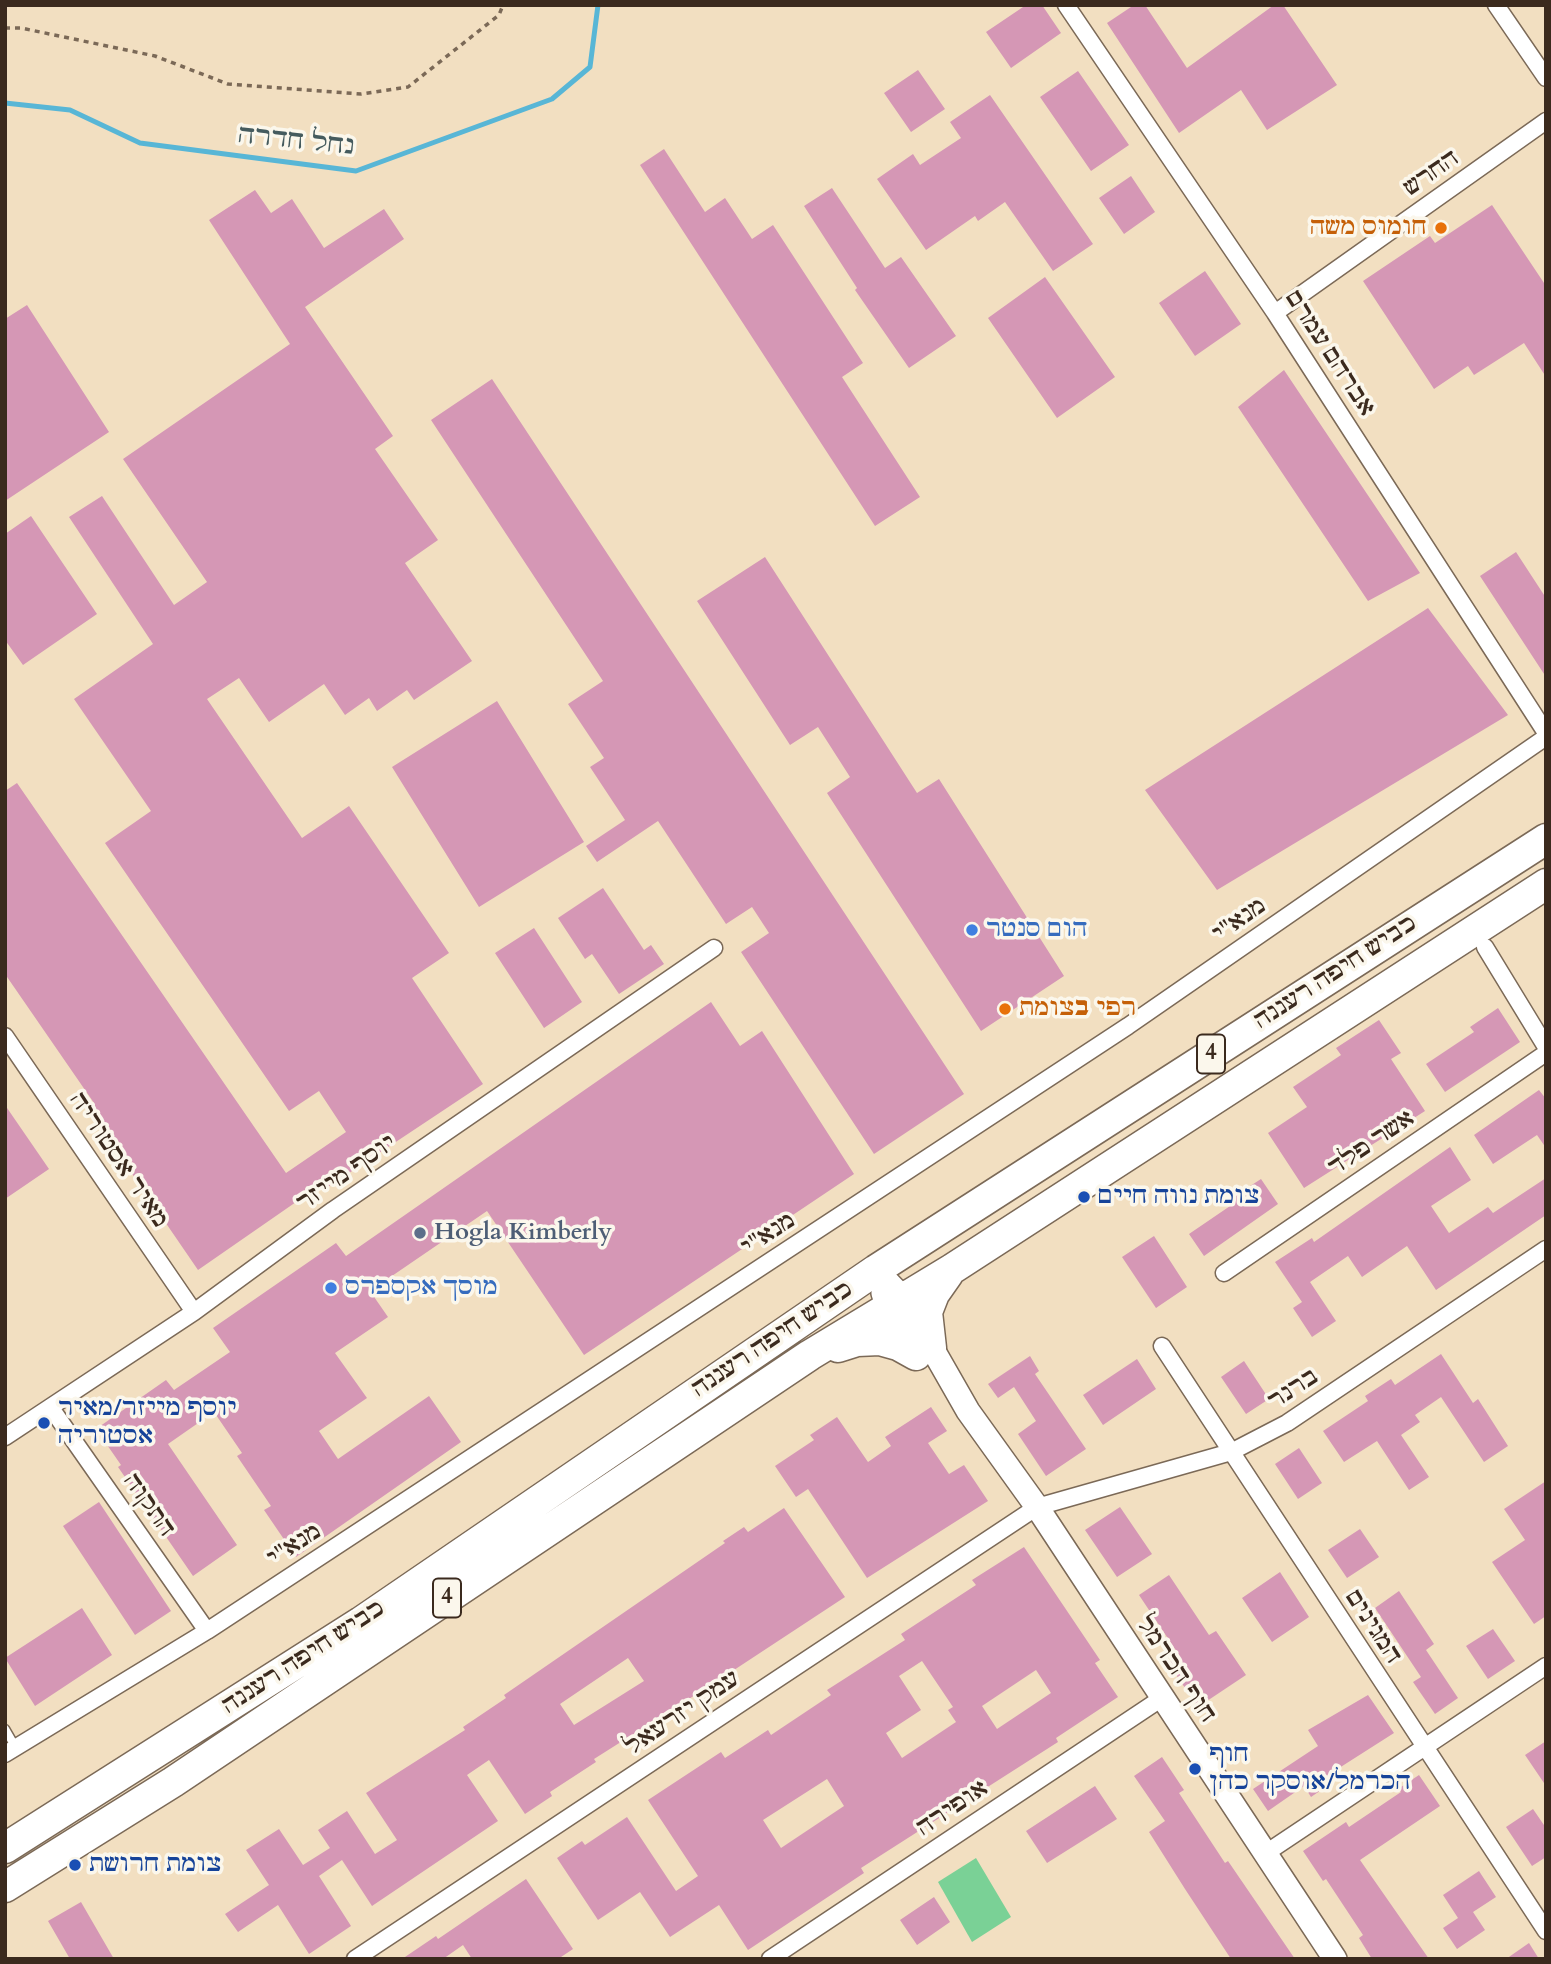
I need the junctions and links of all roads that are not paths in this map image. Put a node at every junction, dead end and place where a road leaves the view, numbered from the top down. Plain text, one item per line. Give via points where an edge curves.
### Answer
1 (1496, 5) edge
2 (1068, 6) edge
3 (1546, 78) edge
4 (1546, 121) edge
5 (1275, 313) junction
6 (1546, 735) edge
7 (1546, 839) edge
8 (1546, 884) edge
9 (1485, 947) dead end
10 (714, 948) dead end
11 (5, 1037) edge
12 (1546, 1047) edge
13 (1546, 1053) edge
14 (1546, 1249) edge
15 (952, 1269) junction
16 (876, 1270) junction
17 (1224, 1273) dead end
18 (896, 1303) junction
19 (194, 1312) junction
20 (1162, 1346) dead end
21 (923, 1351) junction
22 (810, 1355) junction
23 (51, 1408) junction
24 (5, 1437) edge
25 (1231, 1452) junction
26 (1037, 1507) junction
27 (207, 1631) junction
28 (1546, 1666) edge
29 (1161, 1698) junction
30 (5, 1729) edge
31 (1421, 1746) junction
32 (10, 1751) edge
33 (5, 1848) edge
34 (1266, 1853) junction
35 (5, 1887) edge
36 (1546, 1931) edge
37 (355, 1959) edge
38 (770, 1959) edge
39 (1335, 1959) edge

1 - 3 street
2 - 5 street, אברהם עמרם
4 - 5 street, החרש
5 - 6 street, אברהם עמרם
6 - 27 street, מנא"י via 1128,1026
7 - 16 highway, כביש חיפה רעננה / 4
8 - 15 highway, כביש חיפה רעננה / 4
9 - 12 street
10 - 19 street, יוסף מייזר via 333,1210
11 - 19 street, מאיר אסטוריה
13 - 17 street, אשר פלד
14 - 25 street, ברנר via 1287,1423
15 - 18 highway, כביש חיפה רעננה / 4
15 - 21 highway via 933,1294
16 - 18 street, חוף הכרמל
16 - 33 highway, כביש חיפה רעננה / 4 via 360,1622
18 - 21 street, חוף הכרמל
18 - 22 highway, כביש חיפה רעננה / 4
19 - 23 street, יוסף מייזר
20 - 25 street, המגינים
21 - 22 highway via 880,1340 857,1341
21 - 26 street, חוף הכרמל
22 - 35 highway, כביש חיפה רעננה / 4 via 173,1782
23 - 24 street, יוסף מייזר
23 - 27 street, התקוה
25 - 26 street, ברנר
25 - 31 street, המגינים
26 - 29 street, חוף הכרמל
26 - 37 street, עמק יזרעאל
27 - 32 street, מנא"י
28 - 31 street
29 - 34 street, חוף הכרמל
29 - 38 street, אופירה
30 - 32 lane
31 - 34 street
31 - 36 street, המגינים
34 - 39 street, חוף הכרמל

